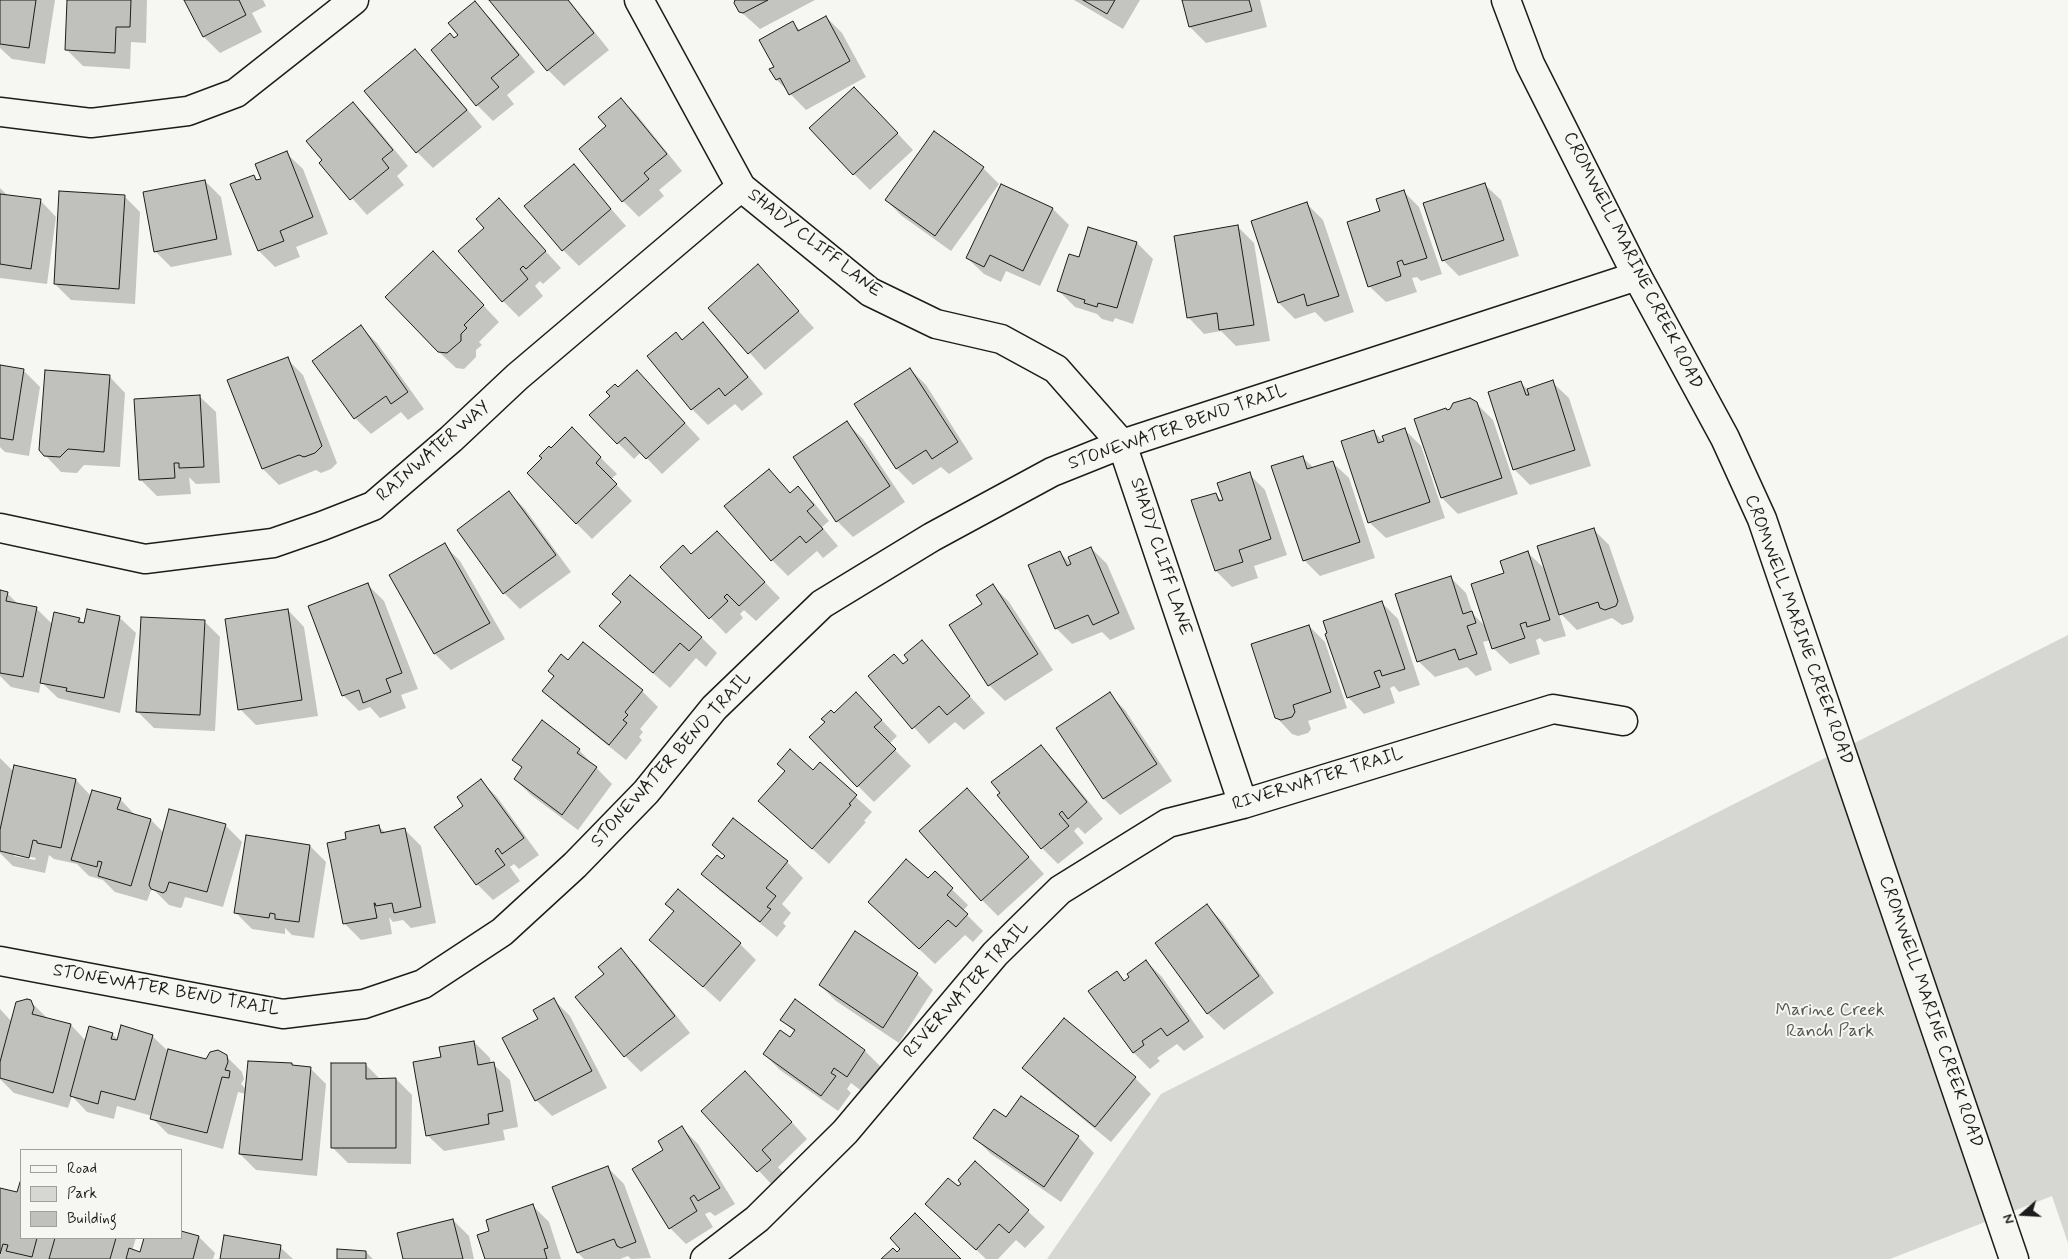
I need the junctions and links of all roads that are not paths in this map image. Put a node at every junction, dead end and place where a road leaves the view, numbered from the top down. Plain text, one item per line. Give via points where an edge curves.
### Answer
1 (354, 0) edge
2 (640, 0) edge
3 (1506, 0) edge
4 (0, 112) edge
5 (741, 187) junction
6 (1638, 276) junction
7 (1122, 444) junction
8 (0, 528) edge
9 (1623, 721) dead end
10 (1243, 804) junction
11 (0, 960) edge
12 (705, 1259) edge
13 (2014, 1259) edge

1 - 4 street via 236,93 188,111 91,123
2 - 5 street, SHADY CLIFF LANE
3 - 6 street, CROMWELL MARINE CREEK ROAD via 1530,64
5 - 7 street, SHADY CLIFF LANE via 870,292 936,324 1001,340 1056,369
5 - 8 street, RAINWATER WAY via 517,377 373,506 273,543 145,559
6 - 7 street, STONEWATER BEND TRAIL
6 - 13 street, CROMWELL MARINE CREEK ROAD via 1725,438 1762,519
7 - 10 street, SHADY CLIFF LANE
7 - 11 street, STONEWATER BEND TRAIL via 1052,472 932,537 822,604 714,708 646,792 575,865 502,932 423,984 364,1004 283,1014
9 - 10 street, RIVERWATER TRAIL via 1553,709
10 - 12 street, RIVERWATER TRAIL via 1168,823 1060,890 994,954 845,1132 757,1219

